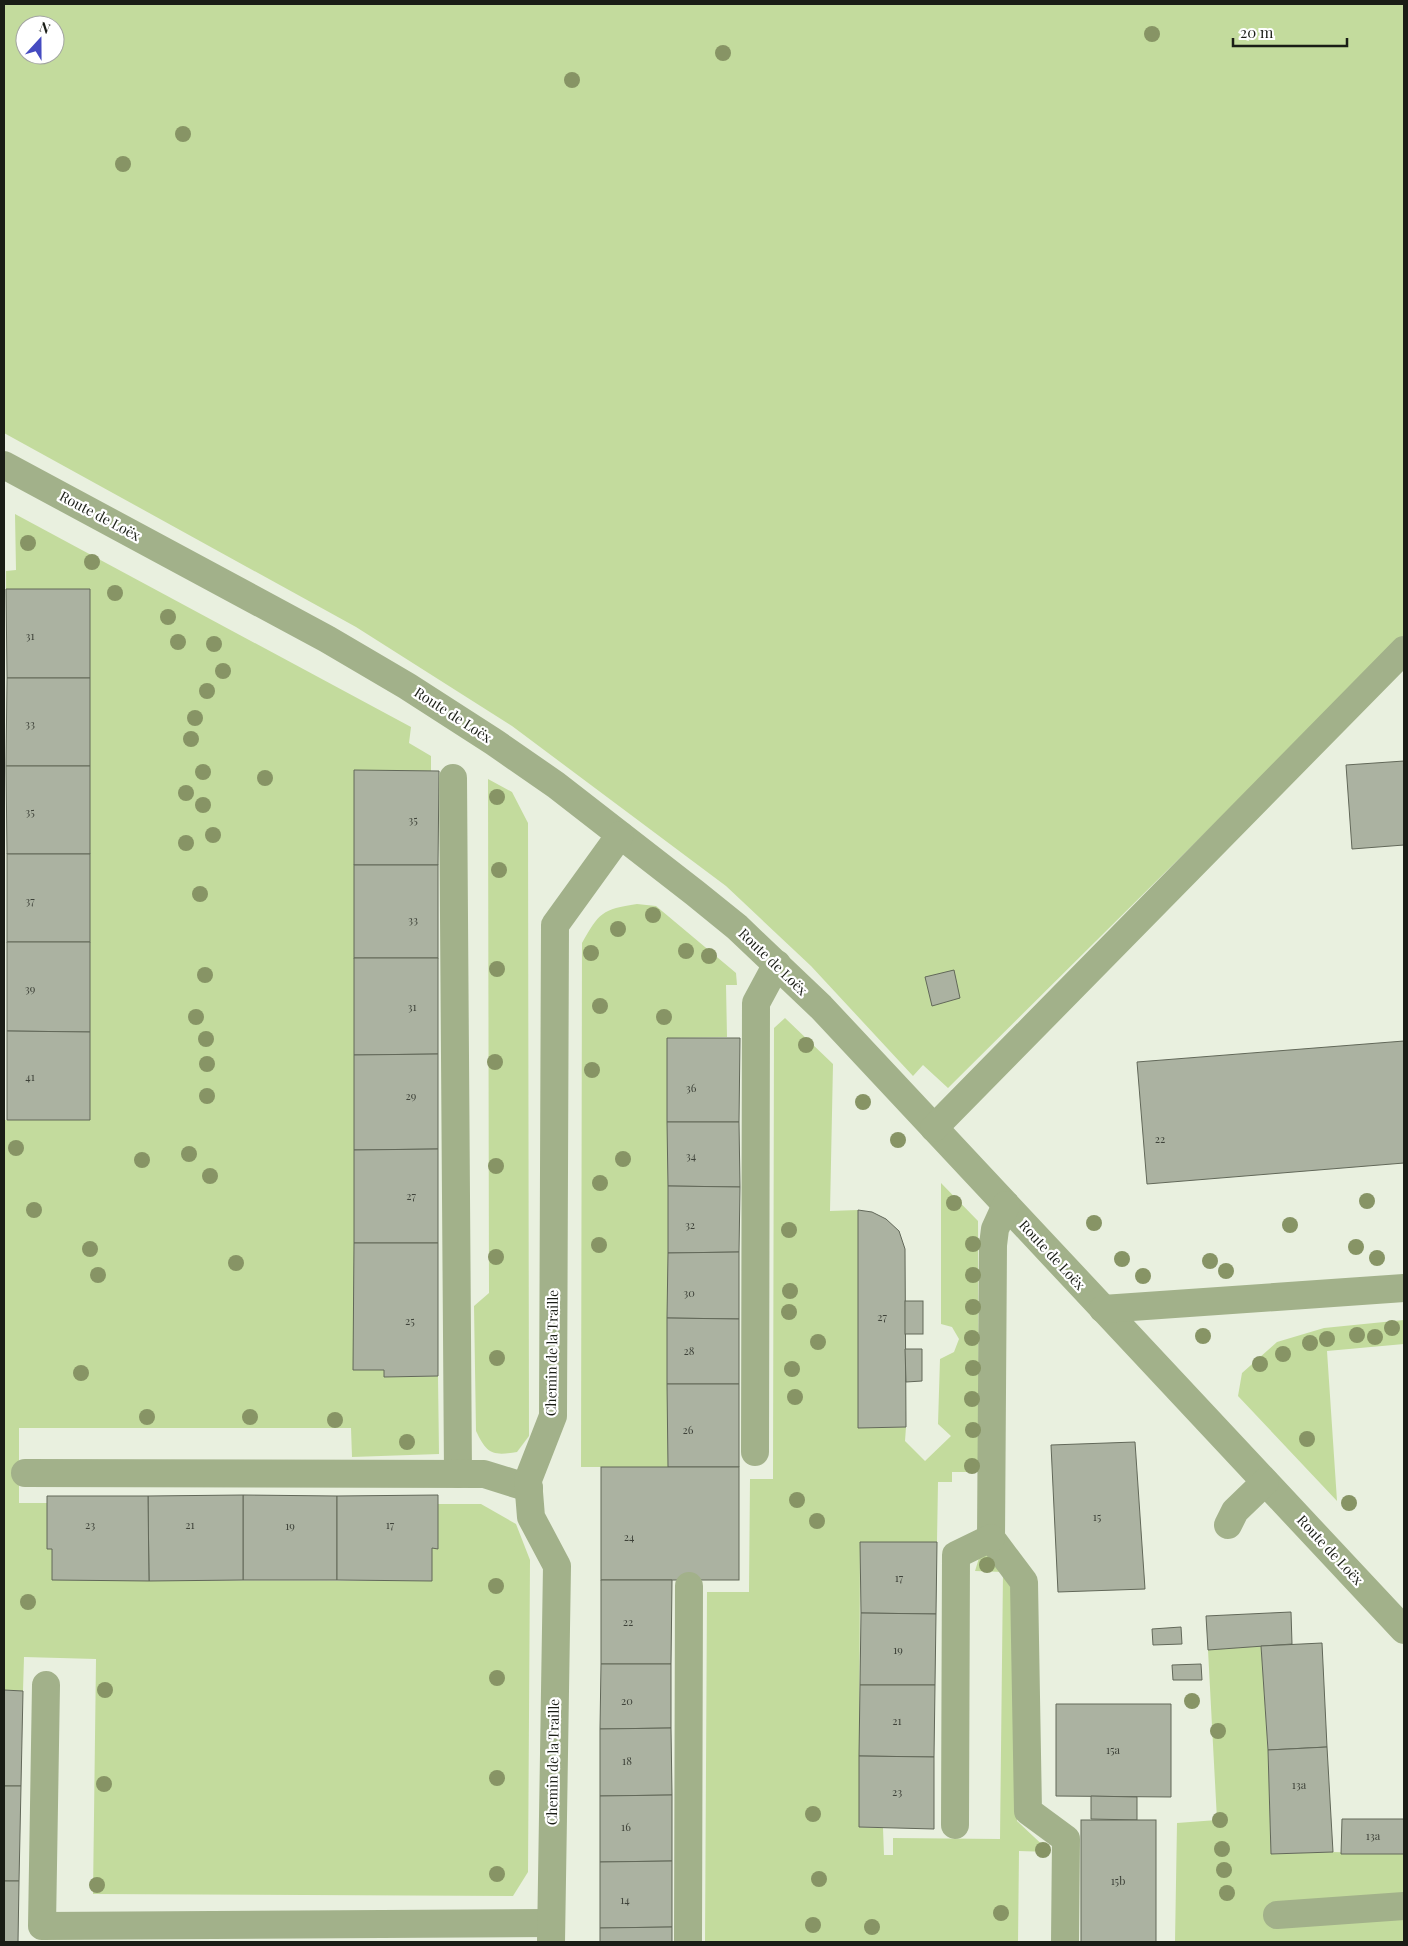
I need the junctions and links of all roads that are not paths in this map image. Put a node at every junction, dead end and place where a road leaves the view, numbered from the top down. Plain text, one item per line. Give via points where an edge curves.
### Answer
1 (4, 464) edge
2 (1404, 650) edge
3 (453, 778) dead end
4 (620, 834) junction
5 (777, 964) junction
6 (934, 1128) junction
7 (1006, 1205) junction
8 (1404, 1288) edge
9 (1103, 1309) junction
10 (755, 1452) dead end
11 (25, 1473) dead end
12 (458, 1474) junction
13 (1265, 1482) junction
14 (529, 1488) junction
15 (1228, 1525) dead end
16 (991, 1538) junction
17 (690, 1586) dead end
18 (1404, 1630) edge
19 (46, 1684) dead end
20 (955, 1825) dead end
21 (1404, 1906) edge
22 (1277, 1915) dead end
23 (404, 1933) edge
24 (551, 1933) edge
25 (42, 1934) edge
26 (178, 1934) edge
27 (688, 1942) edge
28 (1065, 1942) edge

1 - 4 street, Route de Loëx via 327,639 407,686 556,785
2 - 6 street
3 - 12 street
4 - 5 street, Route de Loëx via 737,927
4 - 14 street, Chemin de la Traille via 555,925 554,1416 528,1480
5 - 6 street, Route de Loëx
5 - 10 street via 756,1003
6 - 7 street, Route de Loëx
7 - 9 street, Route de Loëx
7 - 16 street via 995,1229 993,1245
8 - 9 street
9 - 13 street, Route de Loëx
11 - 12 street
12 - 14 street via 484,1474
13 - 15 street via 1235,1511
13 - 18 street, Route de Loëx
14 - 24 street, Chemin de la Traille via 531,1517 557,1566
16 - 20 street via 956,1556
16 - 28 street via 1024,1582 1028,1811 1066,1839
17 - 27 street
19 - 25 street
21 - 22 street
23 - 24 street
23 - 26 street
25 - 26 street

